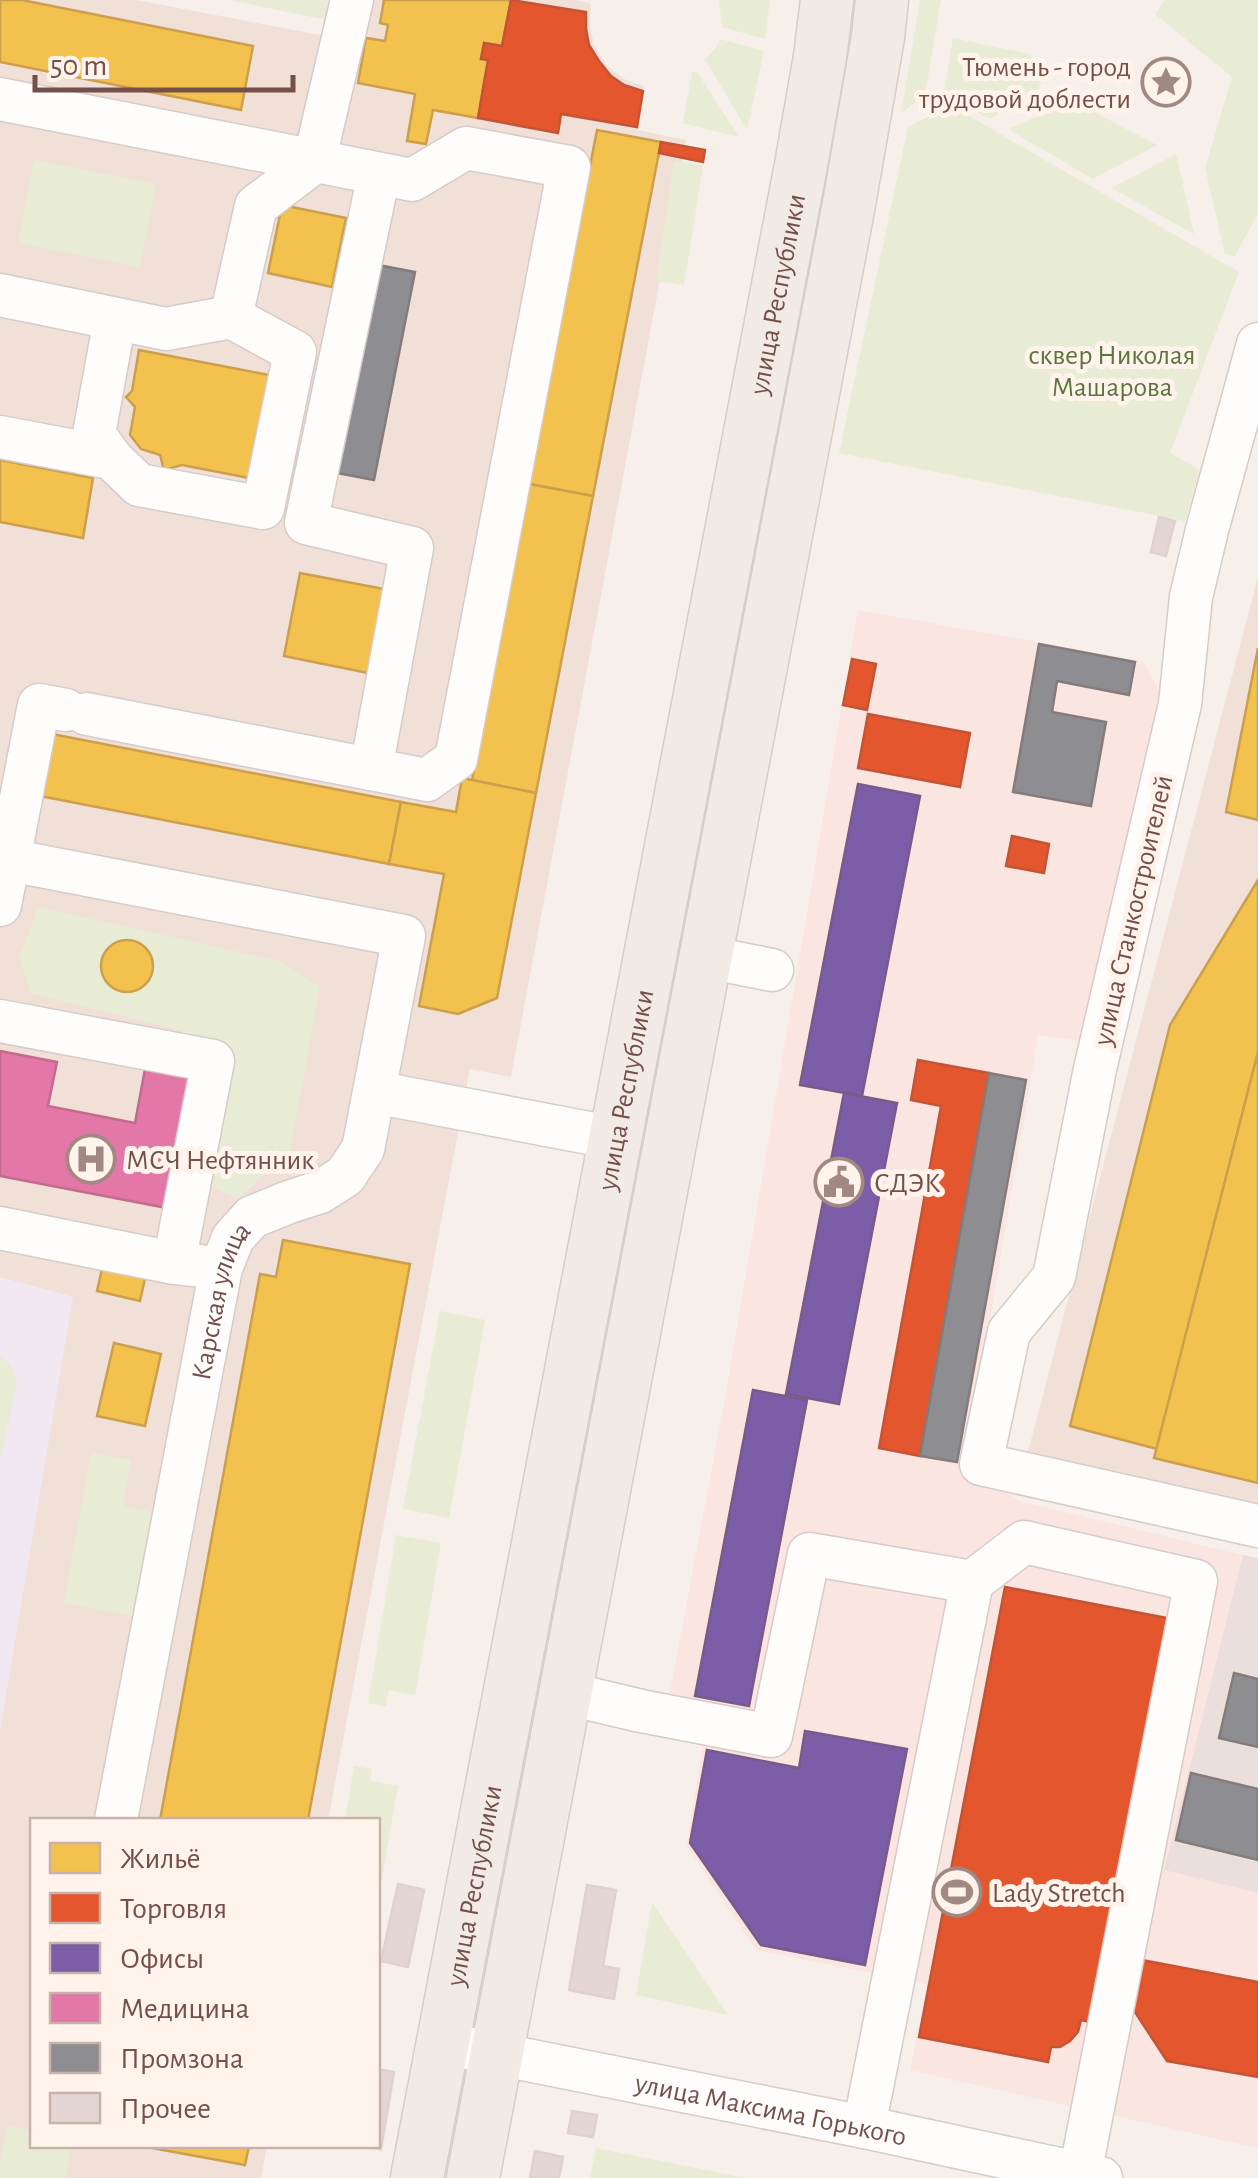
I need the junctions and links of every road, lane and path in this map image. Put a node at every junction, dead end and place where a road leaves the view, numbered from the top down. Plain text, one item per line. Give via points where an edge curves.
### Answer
1 (352, 0) edge
2 (828, 0) edge
3 (882, 0) edge
4 (0, 99) edge
5 (314, 162) junction
6 (379, 174) junction
7 (0, 295) edge
8 (231, 317) junction
9 (116, 319) junction
10 (1258, 344) edge
11 (0, 437) edge
12 (111, 458) junction
13 (371, 769) junction
14 (9, 860) junction
15 (0, 906) edge
16 (706, 957) junction
17 (772, 970) dead end
18 (0, 1021) edge
19 (374, 1092) junction
20 (615, 1138) junction
21 (0, 1228) edge
22 (174, 1263) junction
23 (221, 1268) junction
24 (1258, 1526) edge
25 (972, 1582) junction
26 (566, 1693) junction
27 (116, 1818) edge
28 (442, 2044) junction
29 (497, 2053) junction
30 (864, 2127) junction
31 (1090, 2176) edge
32 (417, 2178) edge
33 (473, 2178) edge

1 - 5 street
2 - 20 main road, улица Республики
3 - 16 main road, улица Республики via 850,204
4 - 5 street
5 - 6 street
5 - 8 street via 256,206
6 - 13 street via 306,524 412,548
6 - 13 street via 412,180 466,148 569,166 456,759 427,780
7 - 9 street
8 - 9 street via 166,329
8 - 12 street via 295,352 262,508 138,485
9 - 12 street via 94,434
10 - 24 street, улица Станкостроителей via 1192,597 1180,704 1094,1069 1054,1277 1009,1332 981,1464
11 - 12 street
13 - 14 street via 39,704
14 - 15 street
14 - 19 street, Карская улица via 404,936
16 - 17 street
16 - 26 main road, улица Республики
18 - 22 street via 213,1061
19 - 20 street
19 - 23 street, Карская улица via 363,1149 345,1176 252,1217 233,1238
20 - 28 main road, улица Республики
21 - 22 street
22 - 23 street
23 - 27 street, Карская улица
25 - 26 street via 809,1554 771,1736
25 - 30 street
25 - 31 street via 1024,1542 1196,1581
26 - 29 main road, улица Республики
28 - 29 street, улица Максима Горького
28 - 32 main road, улица Республики
29 - 30 street, улица Максима Горького
29 - 33 main road, улица Республики
30 - 31 street, улица Максима Горького

